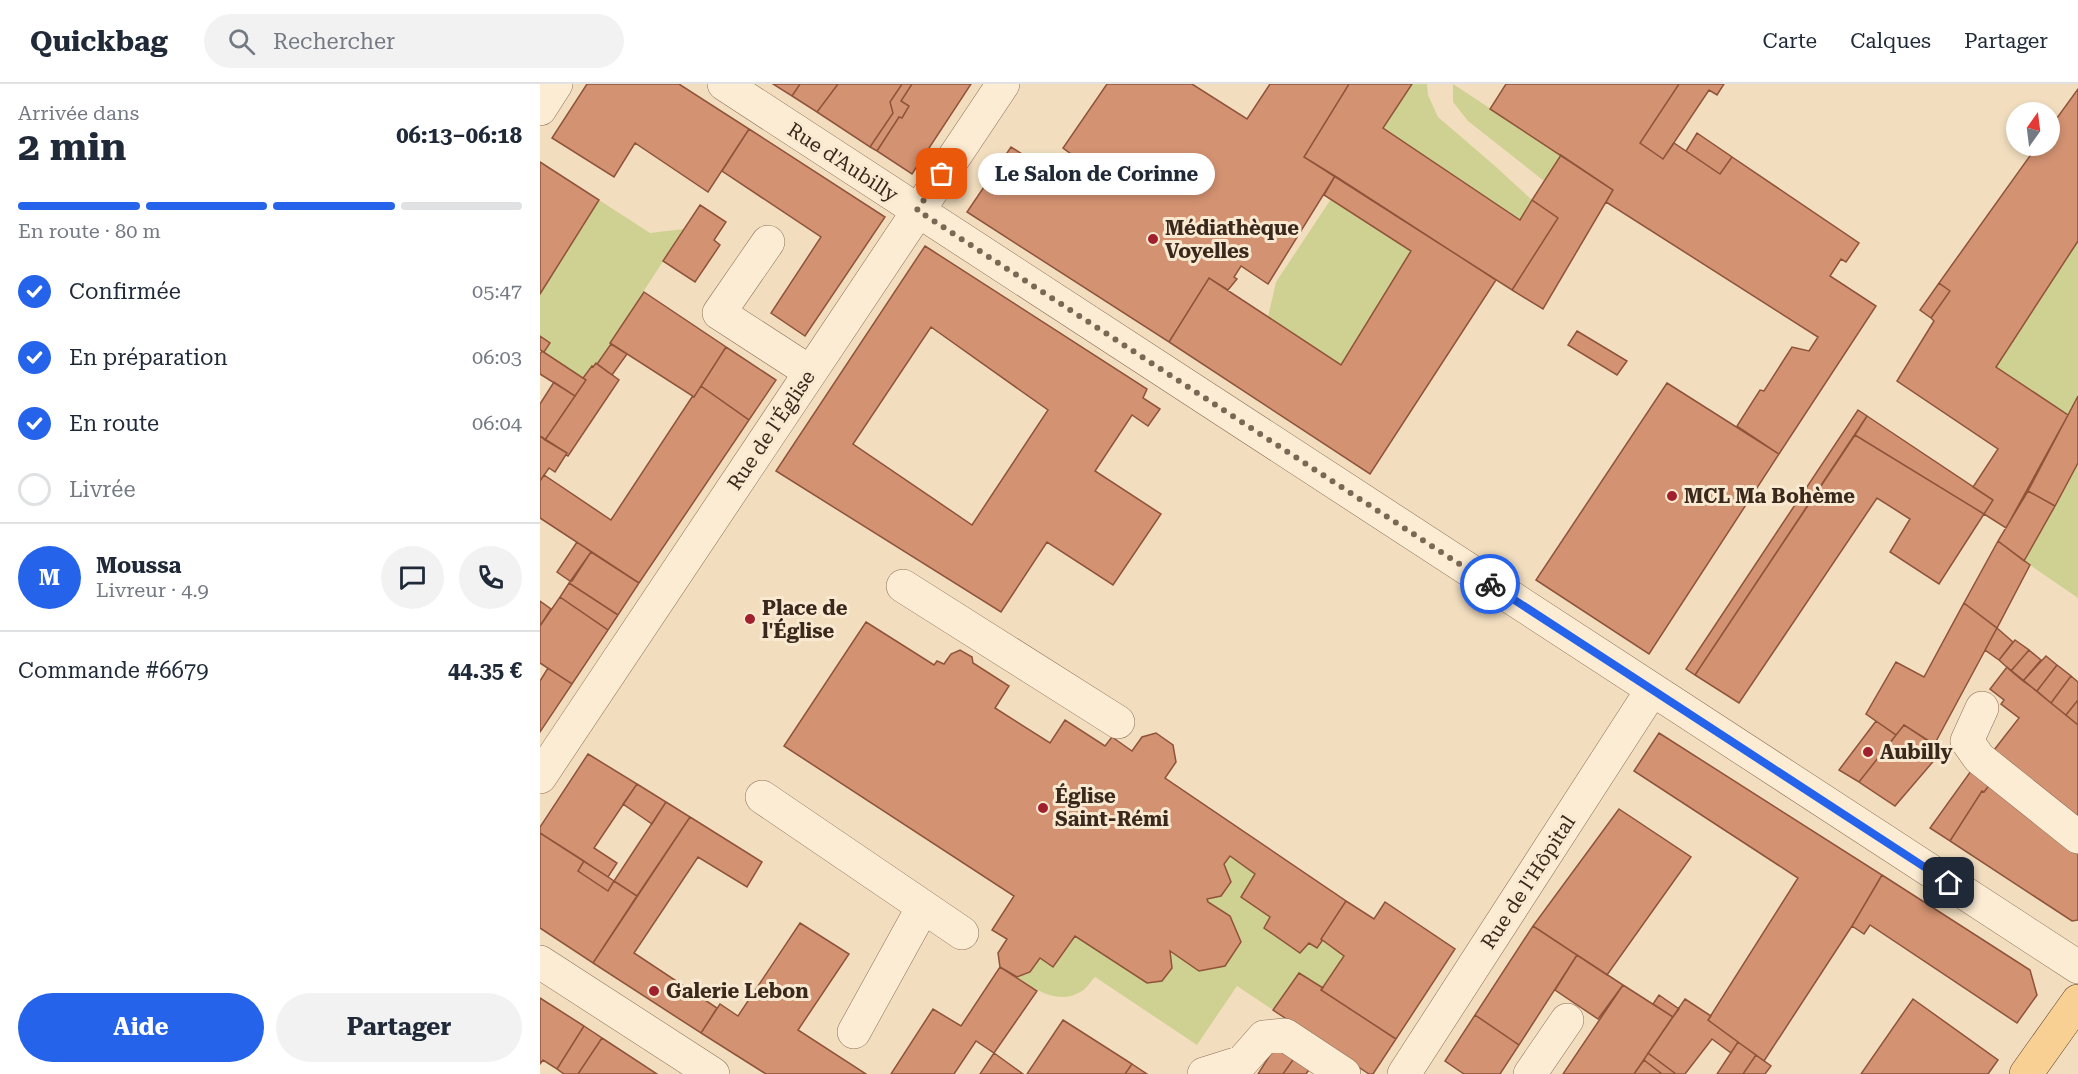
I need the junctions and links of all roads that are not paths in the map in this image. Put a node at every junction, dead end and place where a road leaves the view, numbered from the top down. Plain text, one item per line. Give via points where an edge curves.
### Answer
1 (556, 84) edge
2 (724, 84) edge
3 (1003, 84) edge
4 (540, 109) edge
5 (917, 210) junction
6 (768, 242) dead end
7 (810, 372) junction
8 (903, 586) dead end
9 (1652, 690) junction
10 (1982, 708) dead end
11 (1118, 722) dead end
12 (540, 777) edge
13 (762, 797) dead end
14 (2078, 837) edge
15 (923, 907) junction
16 (962, 933) dead end
17 (540, 962) edge
18 (2078, 968) edge
19 (2078, 1001) edge
20 (1567, 1020) dead end
21 (854, 1032) dead end
22 (713, 1074) edge
23 (1204, 1074) edge
24 (1344, 1074) edge
25 (1404, 1074) edge
26 (1530, 1074) edge
27 (2026, 1074) edge

1 - 4 street
2 - 5 street, Rue d'Aubilly
3 - 5 street, Rue de l'Église
5 - 7 street, Rue de l'Église
5 - 9 street, Rue d'Aubilly
6 - 7 street via 719,313
7 - 12 street, Rue de l'Église
8 - 11 street
9 - 18 street, Rue d'Aubilly
9 - 25 street, Rue de l'Hôpital
10 - 14 street via 1966,741 1978,758
13 - 15 street
15 - 16 street
15 - 21 street
17 - 22 street
19 - 27 main road
20 - 26 street
23 - 24 street via 1242,1062 1264,1037 1285,1035

